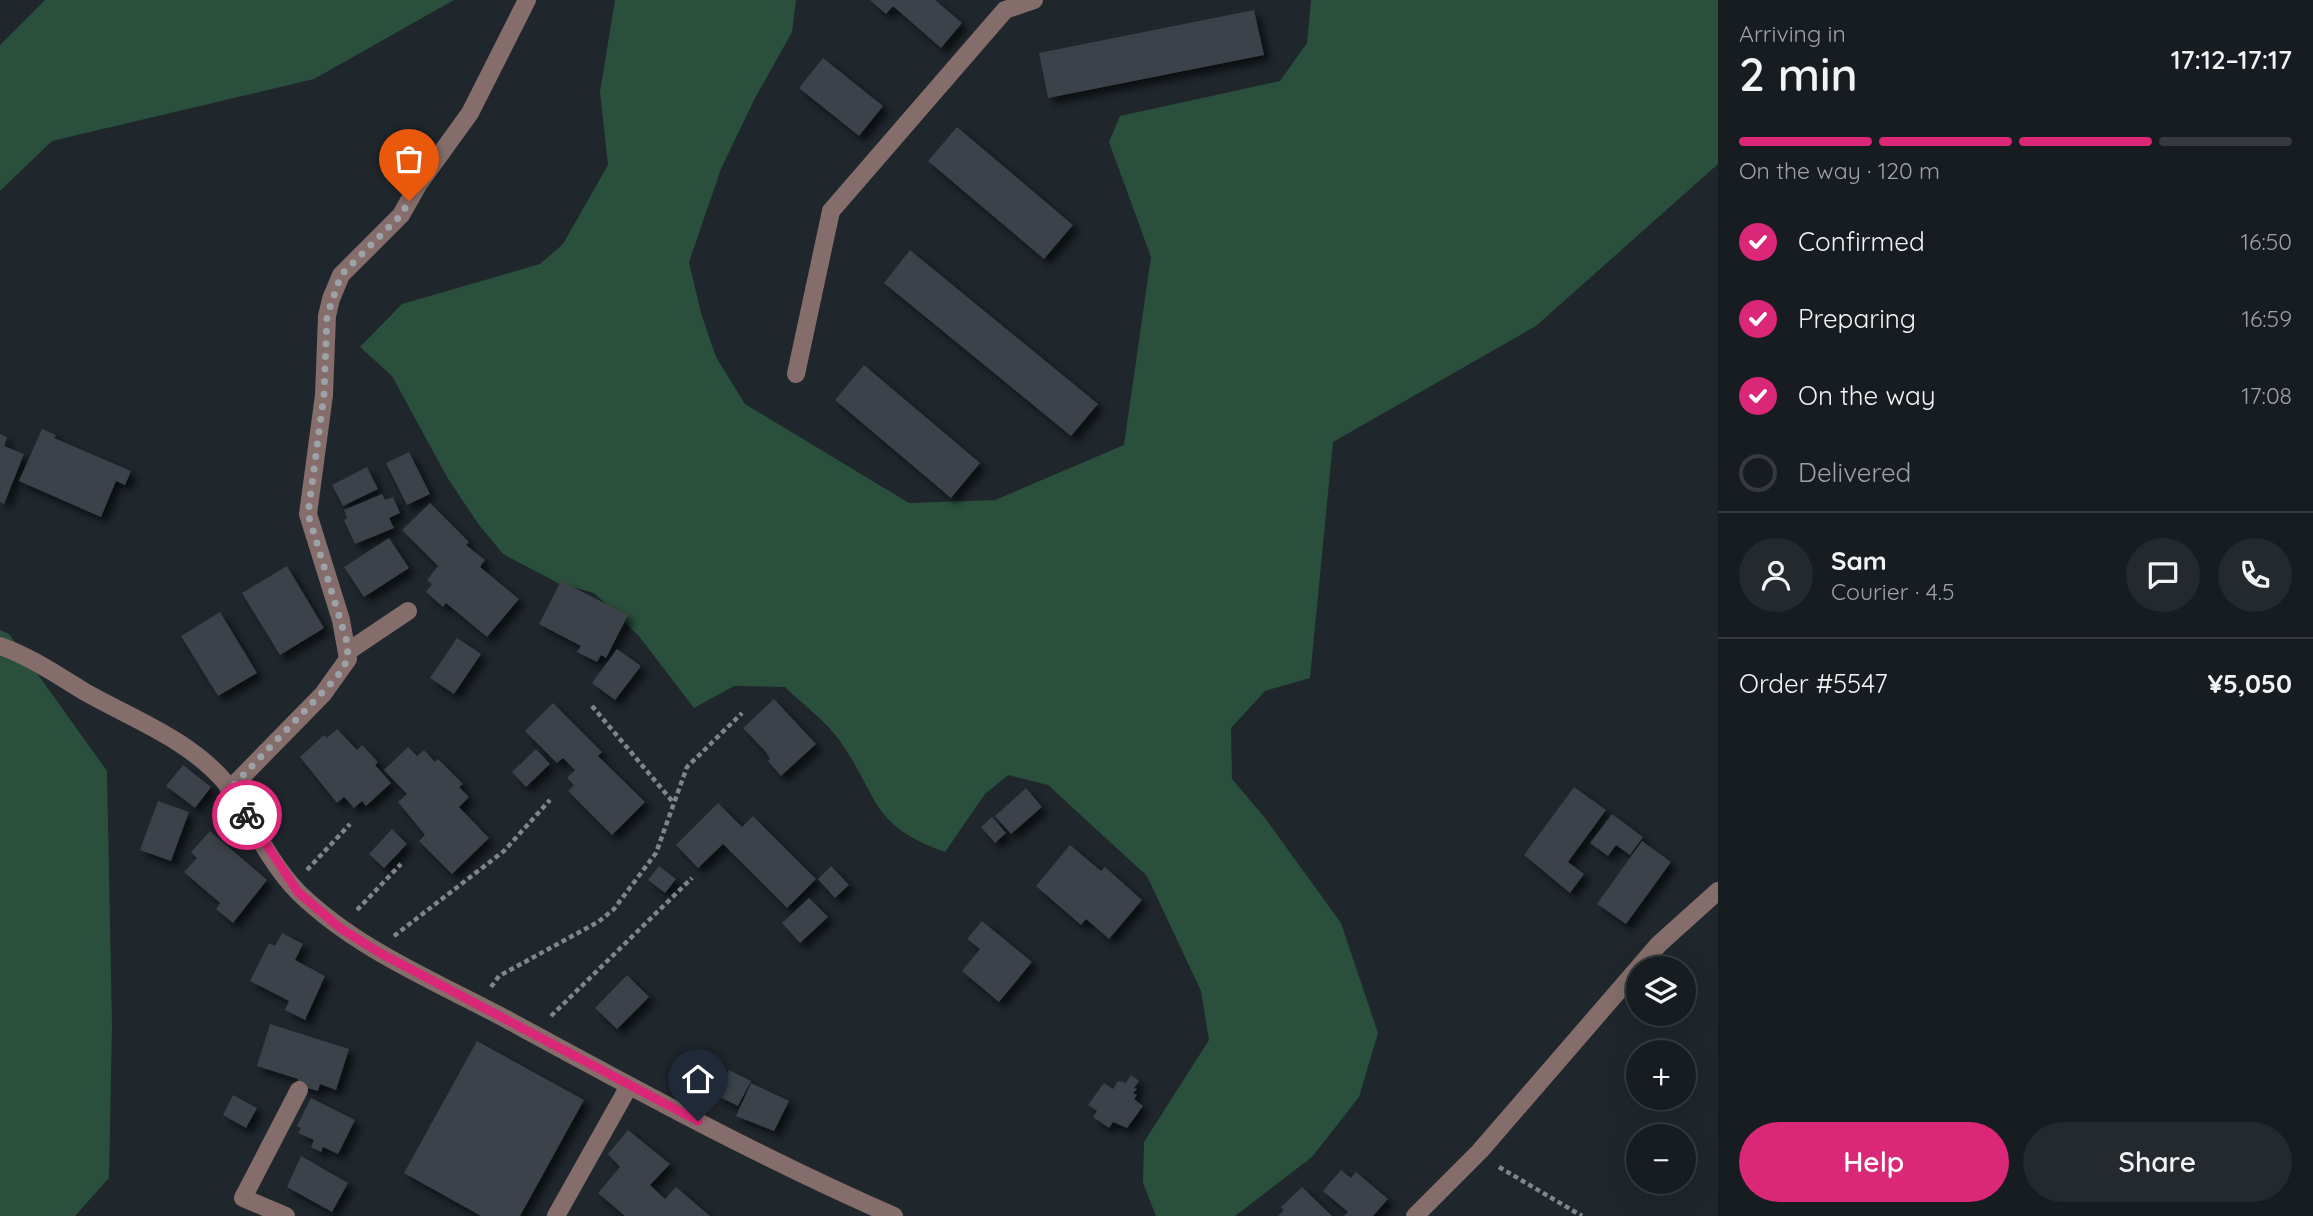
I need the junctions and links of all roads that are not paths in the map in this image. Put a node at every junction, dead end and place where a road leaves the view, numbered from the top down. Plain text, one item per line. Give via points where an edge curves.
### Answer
1 (527, 0) edge
2 (1034, 0) edge
3 (1000, 5) edge
4 (796, 374) dead end
5 (408, 611) dead end
6 (0, 646) edge
7 (347, 652) junction
8 (230, 789) junction
9 (1718, 891) edge
10 (629, 1086) junction
11 (299, 1090) dead end
12 (286, 1216) edge
13 (556, 1216) edge
14 (894, 1216) edge
15 (1415, 1216) edge

1 - 7 street via 470,113 401,215 341,275 331,299 308,514
2 - 3 street
3 - 4 street via 831,211
5 - 7 street
6 - 8 street via 51,669 190,749 212,766
7 - 8 street via 348,659 323,694
8 - 10 street via 292,886 340,928
9 - 15 street via 1659,944 1477,1154
10 - 13 street
10 - 14 street via 813,1181
11 - 12 street via 243,1198

